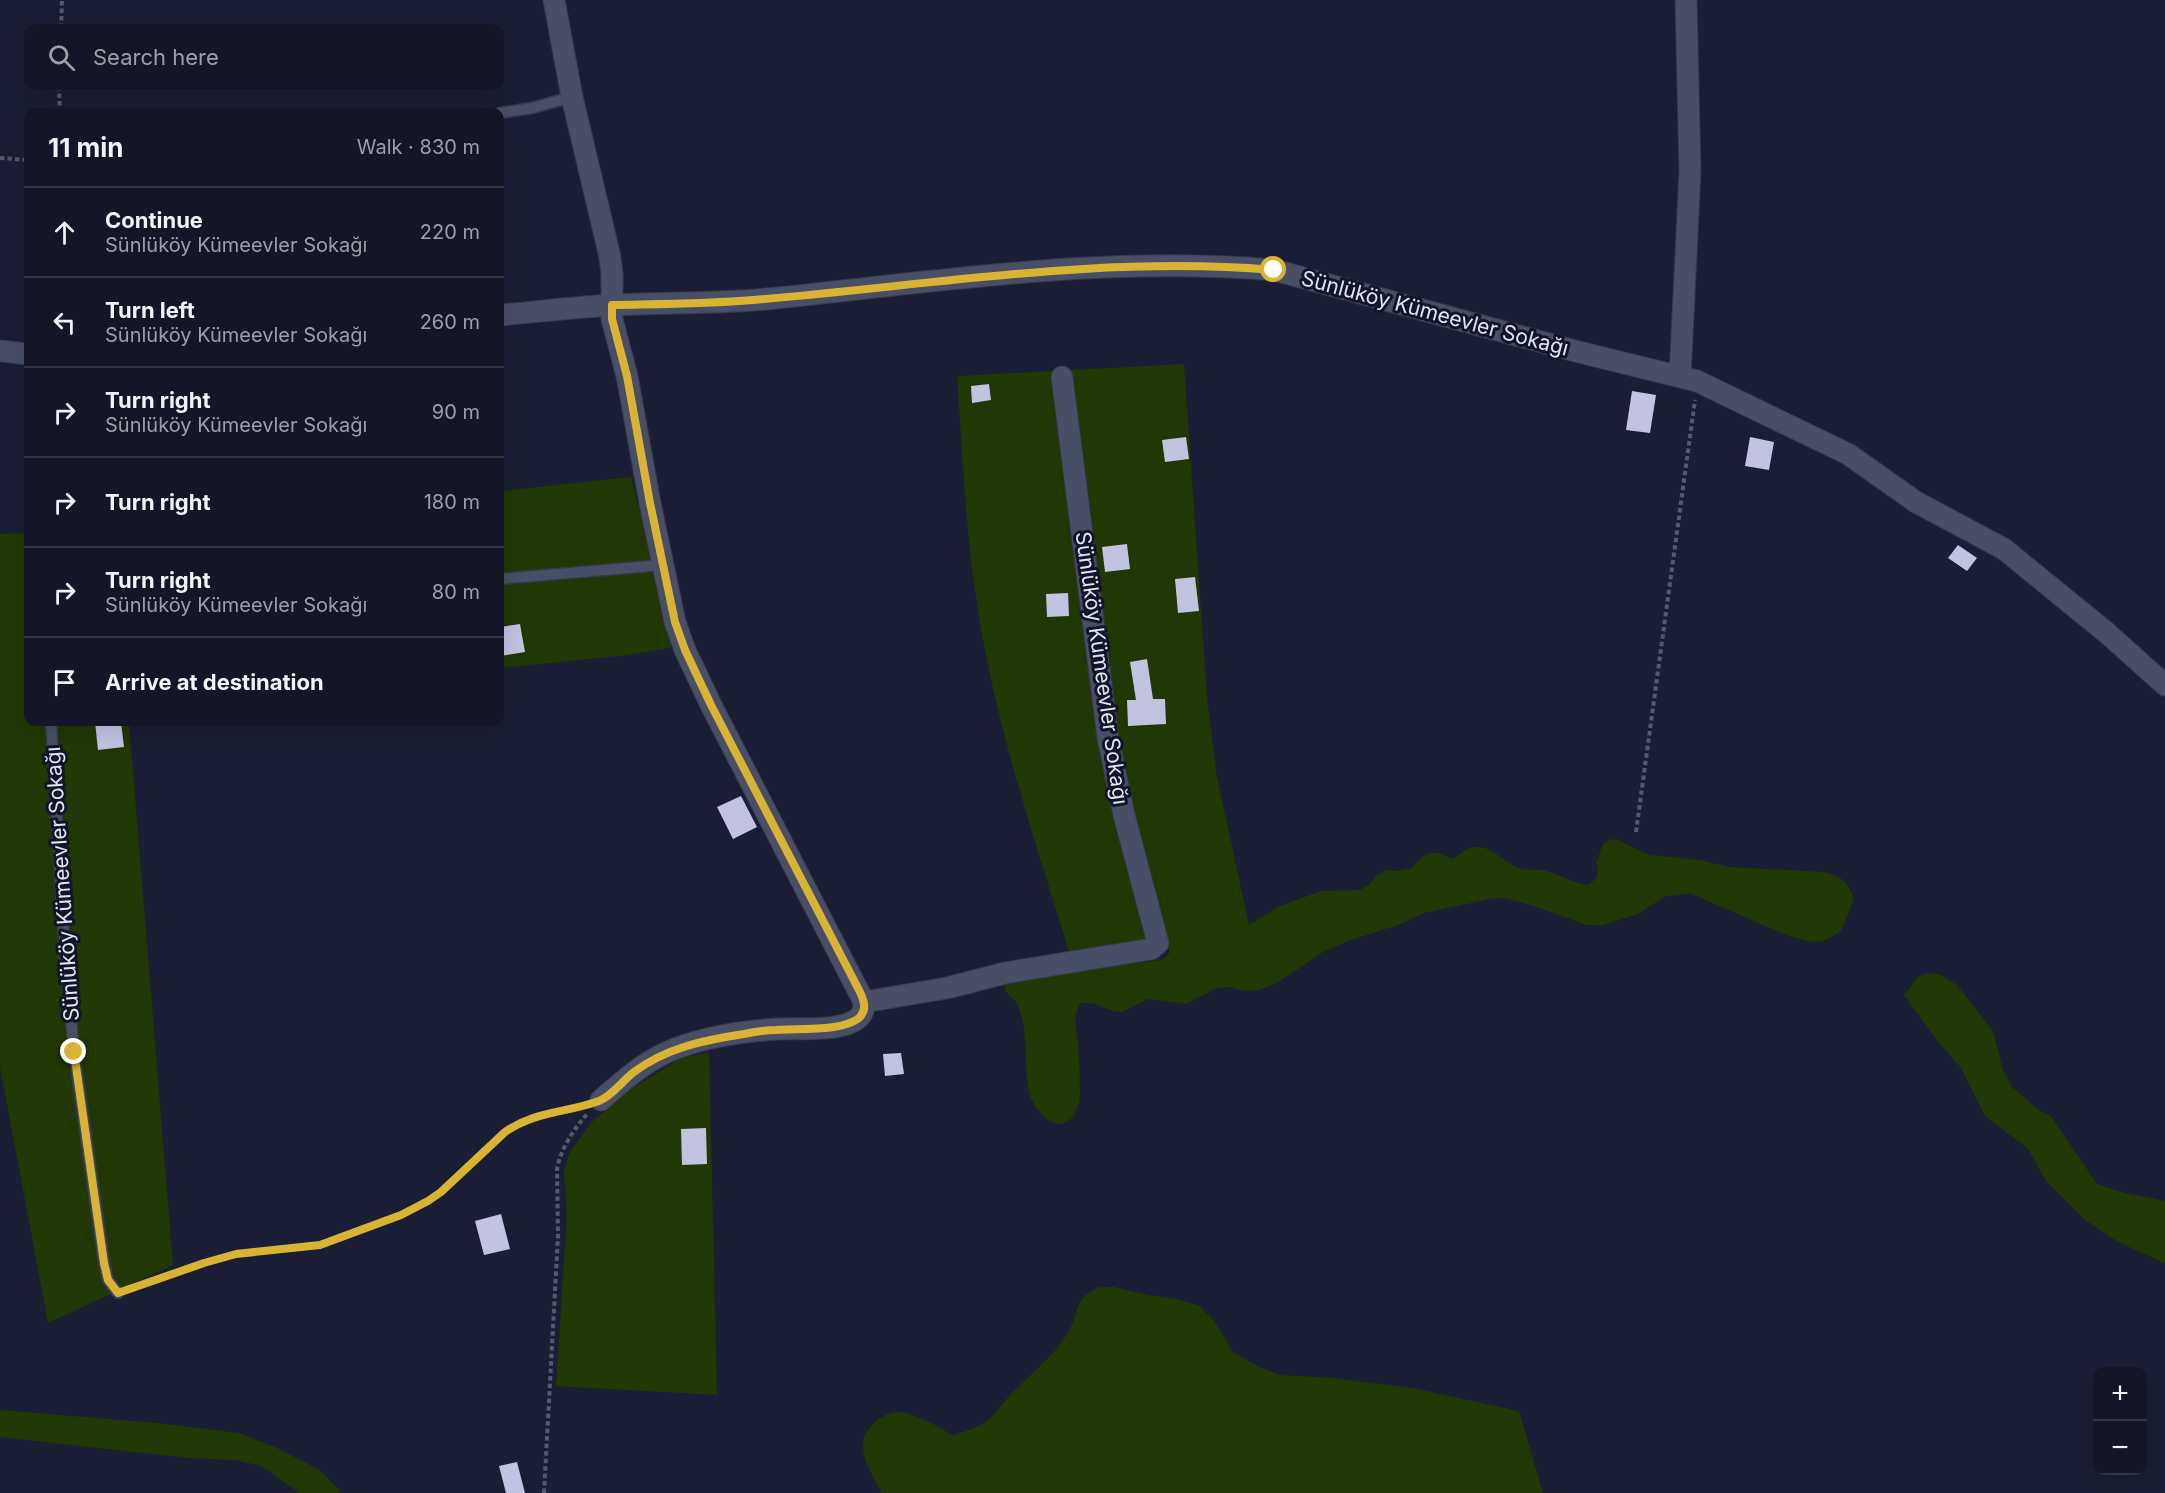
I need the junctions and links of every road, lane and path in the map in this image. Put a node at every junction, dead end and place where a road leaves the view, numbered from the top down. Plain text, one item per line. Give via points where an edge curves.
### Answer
1 (62, 0) edge
2 (554, 0) edge
3 (1686, 0) edge
4 (61, 24) edge
5 (59, 90) edge
6 (572, 97) junction
7 (60, 108) edge
8 (504, 112) edge
9 (0, 158) edge
10 (24, 160) edge
11 (612, 305) junction
12 (504, 315) edge
13 (0, 351) edge
14 (24, 354) edge
15 (1062, 376) dead end
16 (1689, 379) junction
17 (663, 565) junction
18 (504, 579) edge
19 (2165, 685) edge
20 (51, 726) edge
21 (1636, 832) dead end
22 (864, 1002) junction
23 (601, 1100) junction
24 (118, 1293) joint
25 (544, 1493) edge

1 - 4 path
2 - 6 street
3 - 16 street
5 - 7 path
6 - 8 lane
6 - 11 street via 610,257
9 - 10 path
11 - 12 street, Sünlüköy Kümeevler Sokağı
11 - 16 street, Sünlüköy Kümeevler Sokağı via 752,300 982,275 1128,266 1236,267 1311,278
11 - 17 street
13 - 14 street
15 - 22 street, Sünlüköy Kümeevler Sokağı via 1108,738 1158,943 1151,949
16 - 19 street, Sünlüköy Kümeevler Sokağı via 1848,454 1916,502 2004,549
16 - 21 path
17 - 18 lane
17 - 22 street via 675,622 696,675
20 - 24 lane, Sünlüköy Kümeevler Sokağı via 74,1052 104,1263 108,1280
22 - 23 street via 864,1011 858,1018 837,1026 737,1035 675,1049 634,1072
23 - 24 path via 519,1122 428,1201 401,1215 320,1245 236,1254
23 - 25 path via 575,1129 557,1169 558,1236

